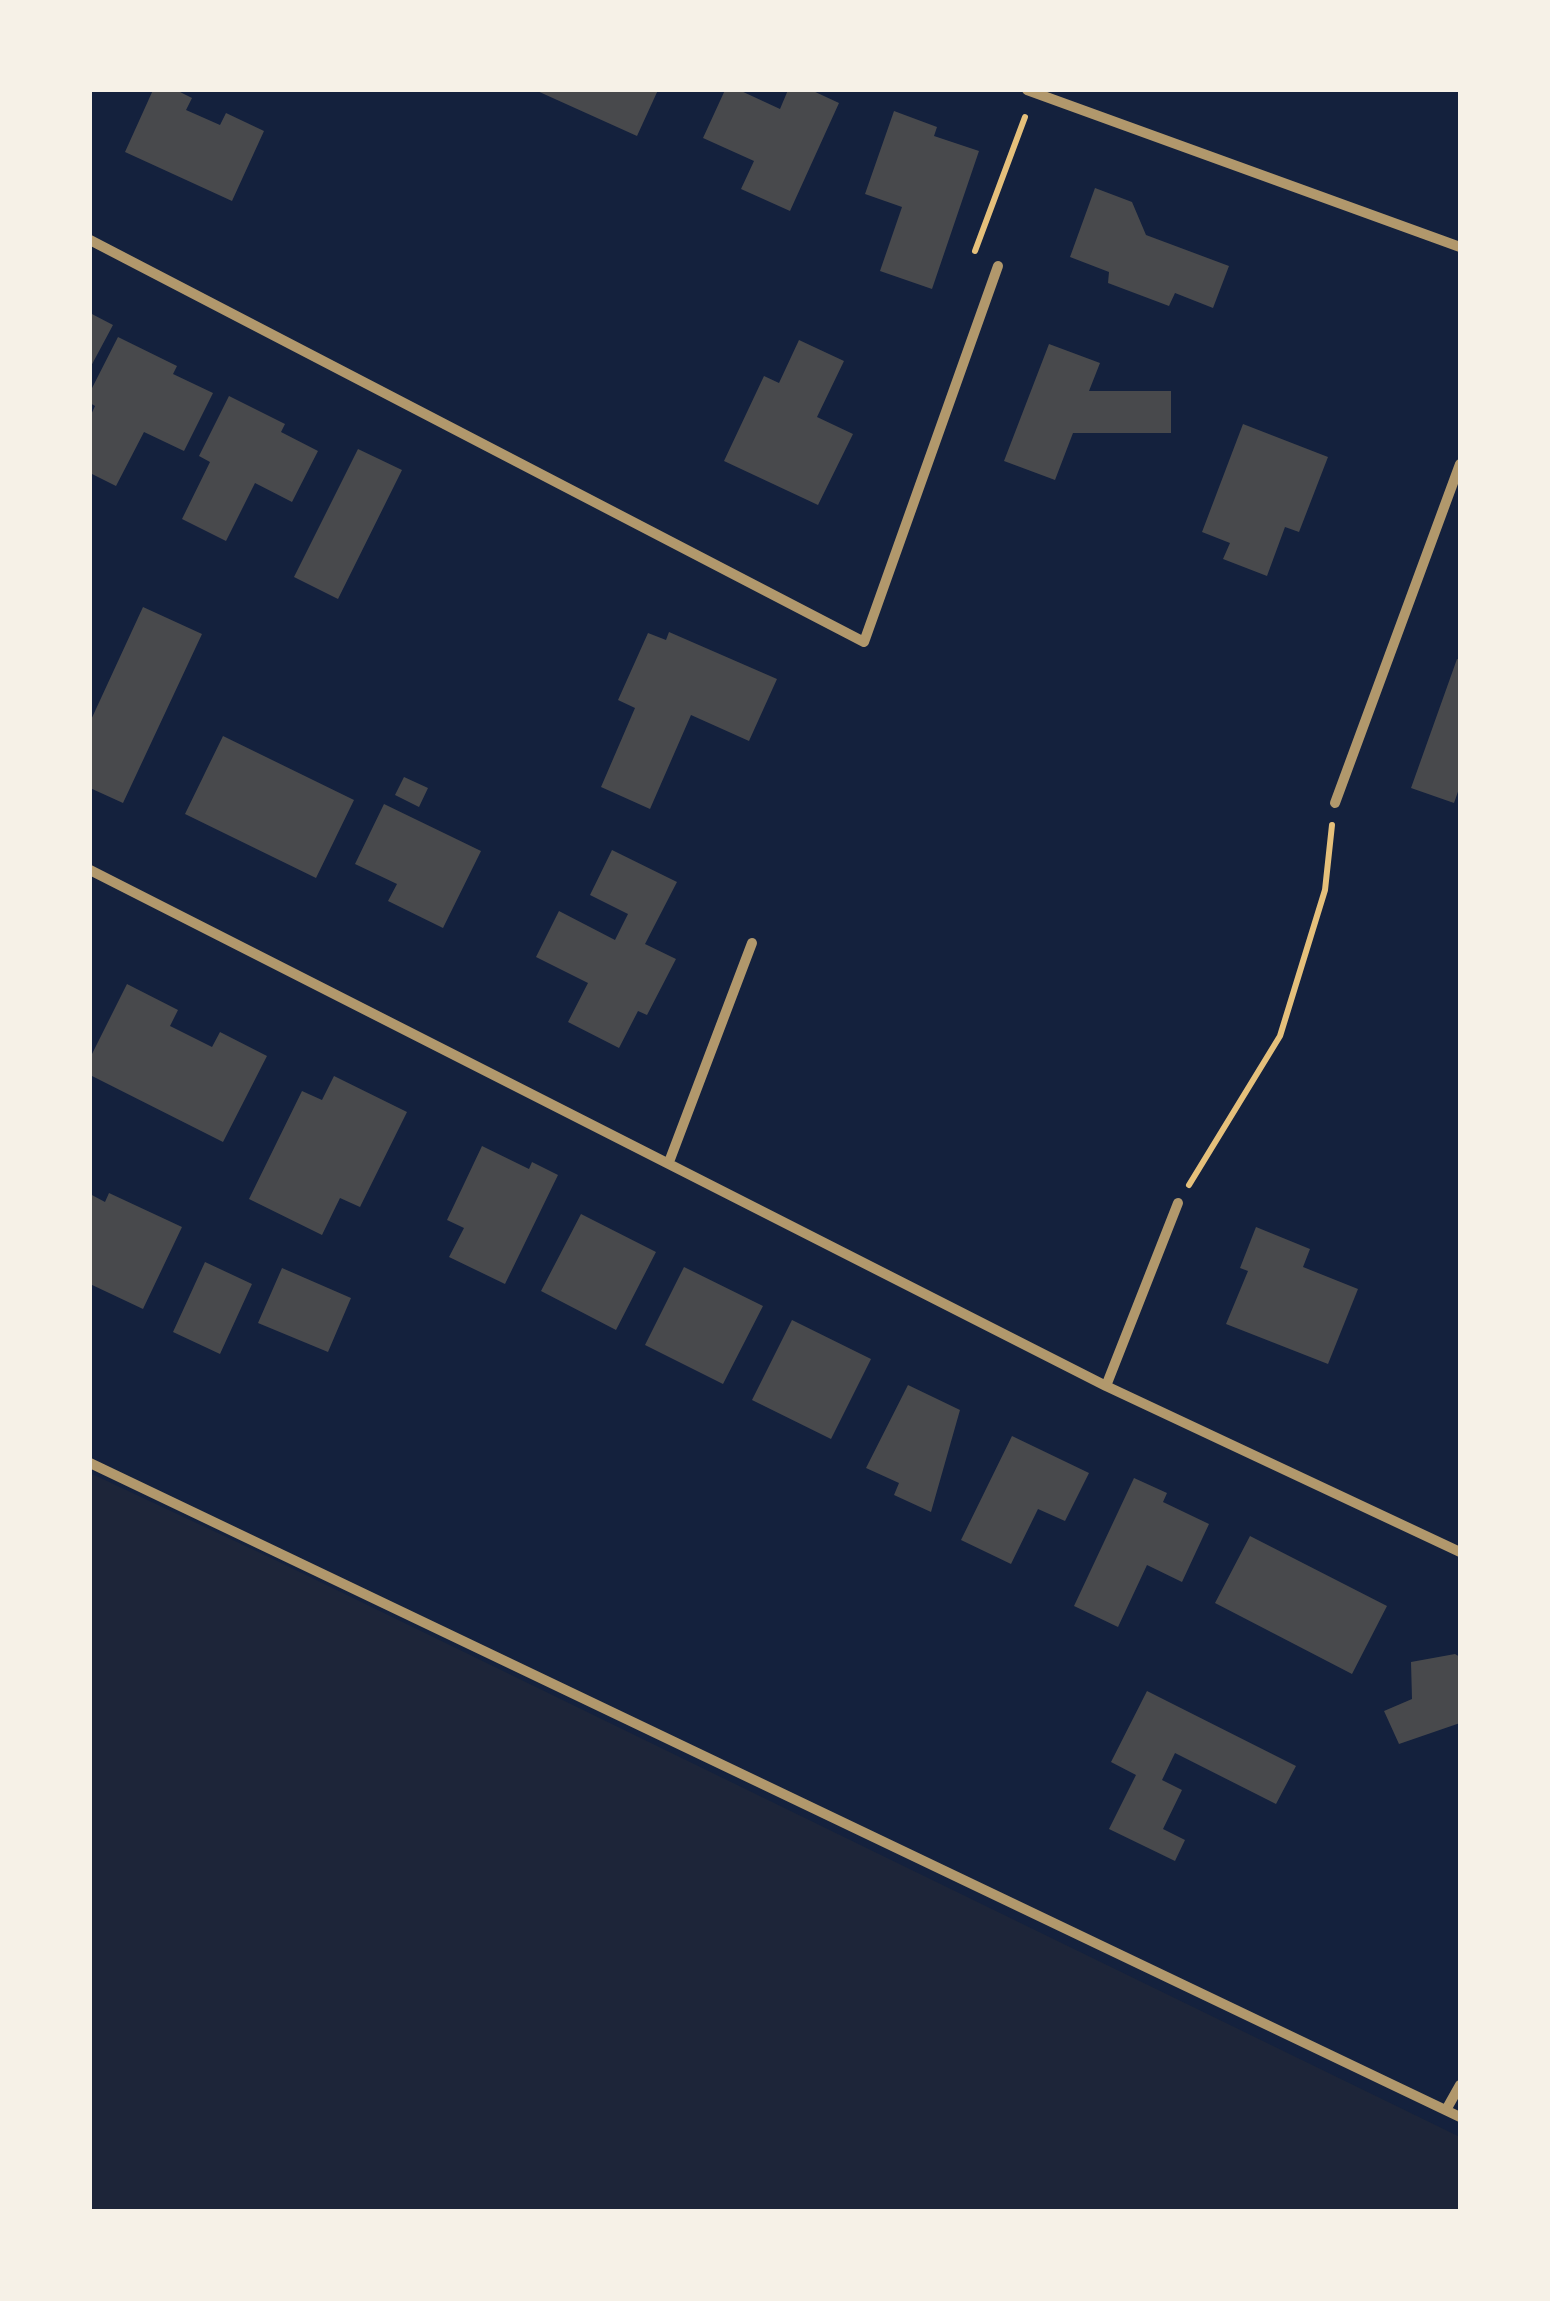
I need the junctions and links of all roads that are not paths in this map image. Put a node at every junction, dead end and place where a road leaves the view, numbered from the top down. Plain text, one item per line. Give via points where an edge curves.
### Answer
1 (1031, 91) edge
2 (90, 240) edge
3 (1460, 247) edge
4 (998, 266) road end
5 (1460, 464) edge
6 (1335, 803) road end
7 (90, 870) edge
8 (752, 942) dead end
9 (669, 1162) junction
10 (1178, 1203) road end
11 (1106, 1386) junction
12 (90, 1463) edge
13 (1460, 1552) edge
14 (1460, 2085) edge
15 (1446, 2110) junction
16 (1460, 2117) edge

1 - 3 street
2 - 4 street via 864,642
5 - 6 street
7 - 9 street
8 - 9 street
9 - 11 street
10 - 11 street
11 - 13 street
12 - 15 street
14 - 15 street
15 - 16 street

